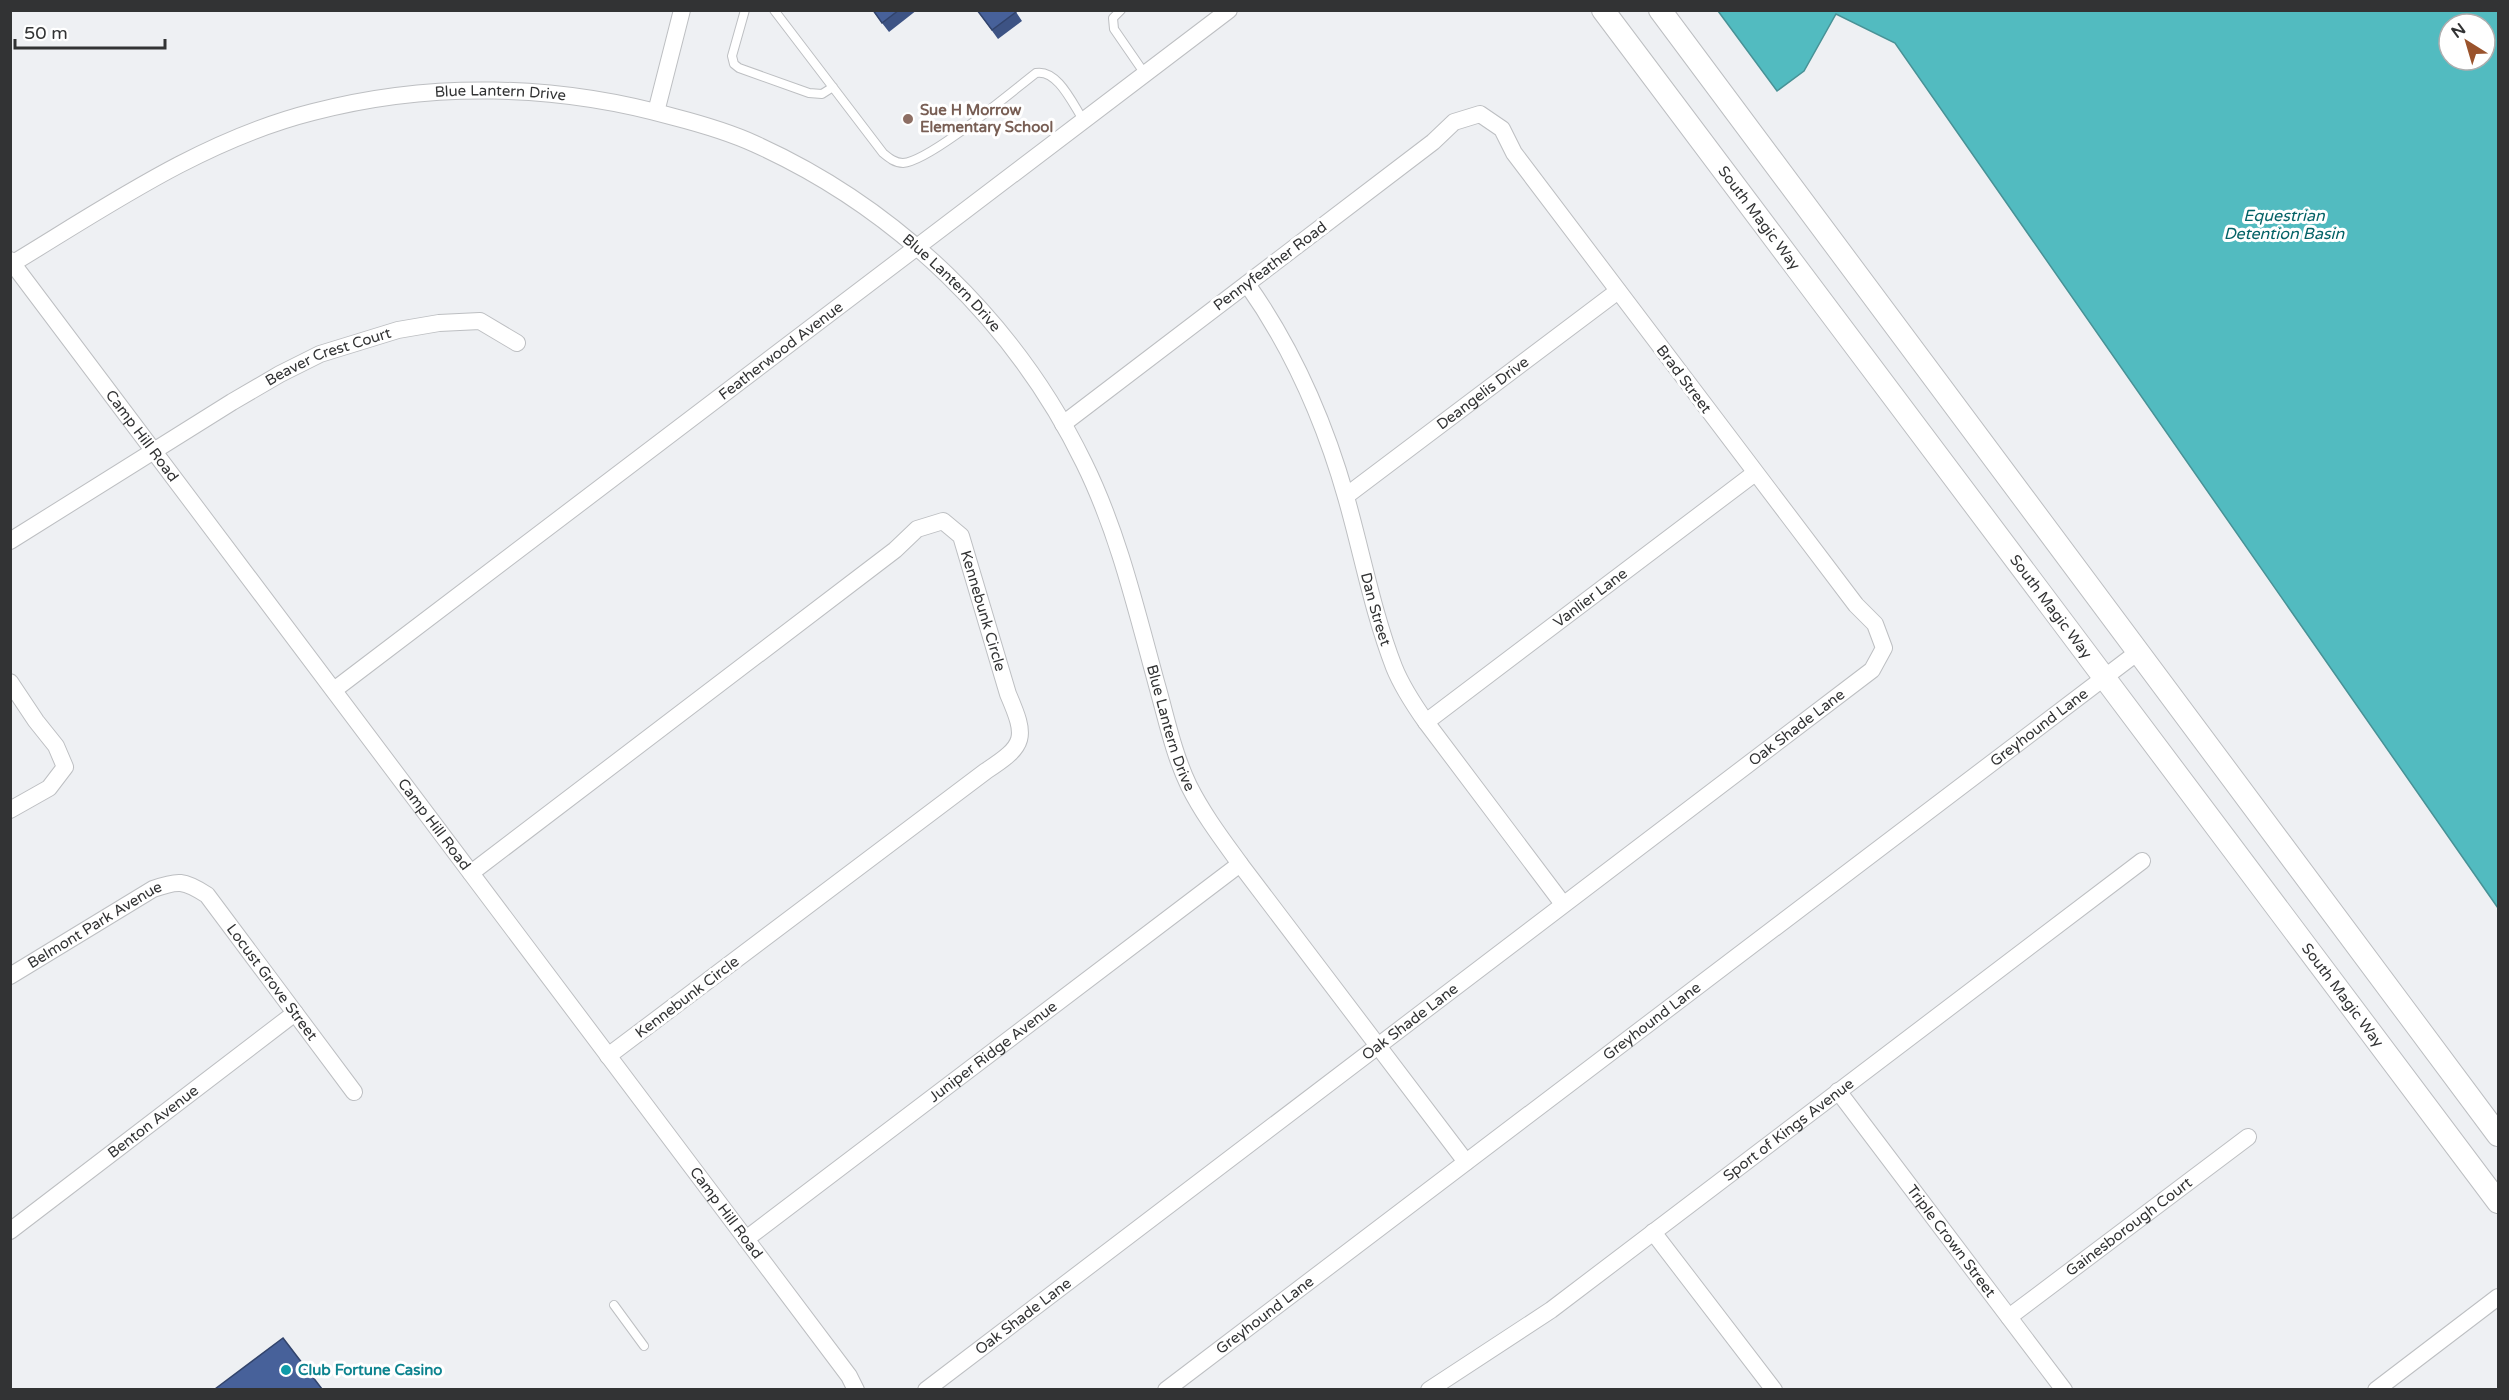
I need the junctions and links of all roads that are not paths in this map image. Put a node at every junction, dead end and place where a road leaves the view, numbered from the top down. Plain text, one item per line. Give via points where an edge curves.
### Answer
1 (682, 10) edge
2 (745, 10) edge
3 (774, 10) edge
4 (1120, 10) edge
5 (1604, 10) edge
6 (1660, 10) edge
7 (1221, 13) edge
8 (1145, 74) junction
9 (833, 87) junction
10 (656, 112) junction
11 (1480, 114) joint
12 (1084, 121) junction
13 (916, 248) junction
14 (11, 263) edge
15 (1247, 284) junction
16 (1618, 291) junction
17 (517, 343) dead end
18 (1063, 424) junction
19 (154, 451) junction
20 (1755, 472) junction
21 (1346, 496) junction
22 (10, 541) edge
23 (1884, 648) joint
24 (2138, 652) junction
25 (2106, 677) junction
26 (10, 681) edge
27 (334, 690) junction
28 (1426, 722) junction
29 (10, 810) edge
30 (2142, 861) dead end
31 (1240, 864) junction
32 (471, 873) junction
33 (183, 882) joint
34 (1563, 904) junction
35 (10, 976) edge
36 (295, 1013) junction
37 (1378, 1047) junction
38 (608, 1056) junction
39 (1838, 1091) junction
40 (354, 1092) dead end
41 (2499, 1135) edge
42 (2248, 1137) dead end
43 (1466, 1162) junction
44 (2499, 1202) edge
45 (10, 1231) edge
46 (1653, 1232) junction
47 (746, 1239) junction
48 (2499, 1297) edge
49 (614, 1305) dead end
50 (2010, 1317) junction
51 (644, 1346) dead end
52 (856, 1389) edge
53 (926, 1389) edge
54 (1167, 1389) edge
55 (1429, 1389) edge
56 (1774, 1389) edge
57 (2064, 1389) edge
58 (2376, 1389) edge

1 - 10 street
2 - 9 lane via 732,56 739,69 809,93 822,94
3 - 9 lane
4 - 8 lane via 1113,18 1114,29
5 - 25 street, South Magic Way
6 - 24 street
7 - 8 street, Featherwood Avenue
8 - 12 street, Featherwood Avenue
9 - 12 lane via 883,153 900,163 928,155 1036,73 1053,76
10 - 13 street, Blue Lantern Drive via 753,143 837,188
10 - 14 street, Blue Lantern Drive via 569,95 479,90 398,96 310,112 196,157
11 - 15 street, Pennyfeather Road via 1454,122
11 - 16 street, Brad Street via 1502,129 1514,153
12 - 13 street, Featherwood Avenue
13 - 18 street, Blue Lantern Drive via 981,308 1033,374
13 - 27 street, Featherwood Avenue
14 - 19 street, Camp Hill Road
15 - 18 street, Pennyfeather Road
15 - 21 street, Dan Street via 1295,361 1329,440
16 - 20 street, Brad Street
16 - 21 street, Deangelis Drive
17 - 19 street, Beaver Crest Court via 480,321 439,323 363,339 280,374
18 - 31 street, Blue Lantern Drive via 1104,507 1176,753 1211,824
19 - 22 street, Beaver Crest Court
19 - 27 street, Camp Hill Road
20 - 23 street, Brad Street via 1856,605 1875,624
20 - 28 street, Vanlier Lane
21 - 28 street, Dan Street via 1395,668
23 - 34 street, Oak Shade Lane via 1872,670
24 - 25 street, Greyhound Lane
24 - 41 street
25 - 43 street, Greyhound Lane
25 - 44 street, South Magic Way
26 - 29 street via 56,746 65,767 49,788
27 - 32 street, Camp Hill Road
28 - 34 street, Dan Street
30 - 39 street, Sport of Kings Avenue
31 - 37 street, Blue Lantern Drive
31 - 47 street, Juniper Ridge Avenue
32 - 38 street, Camp Hill Road
32 - 38 street, Kennebunk Circle via 885,558 917,529 943,521 961,536 1018,717 1021,738 1012,754
33 - 35 street, Belmont Park Avenue via 153,889
33 - 36 street, Locust Grove Street via 207,895
34 - 37 street, Oak Shade Lane
36 - 40 street, Locust Grove Street
36 - 45 street, Benton Avenue
37 - 43 street, Blue Lantern Drive
37 - 53 street, Oak Shade Lane
38 - 47 street, Camp Hill Road
39 - 46 street, Sport of Kings Avenue
39 - 50 street, Triple Crown Street
42 - 50 street, Gainesborough Court
43 - 54 street, Greyhound Lane
46 - 55 street, Sport of Kings Avenue via 1551,1310
46 - 56 street
47 - 52 street, Camp Hill Road
48 - 58 street
49 - 51 lane
50 - 57 street, Triple Crown Street

